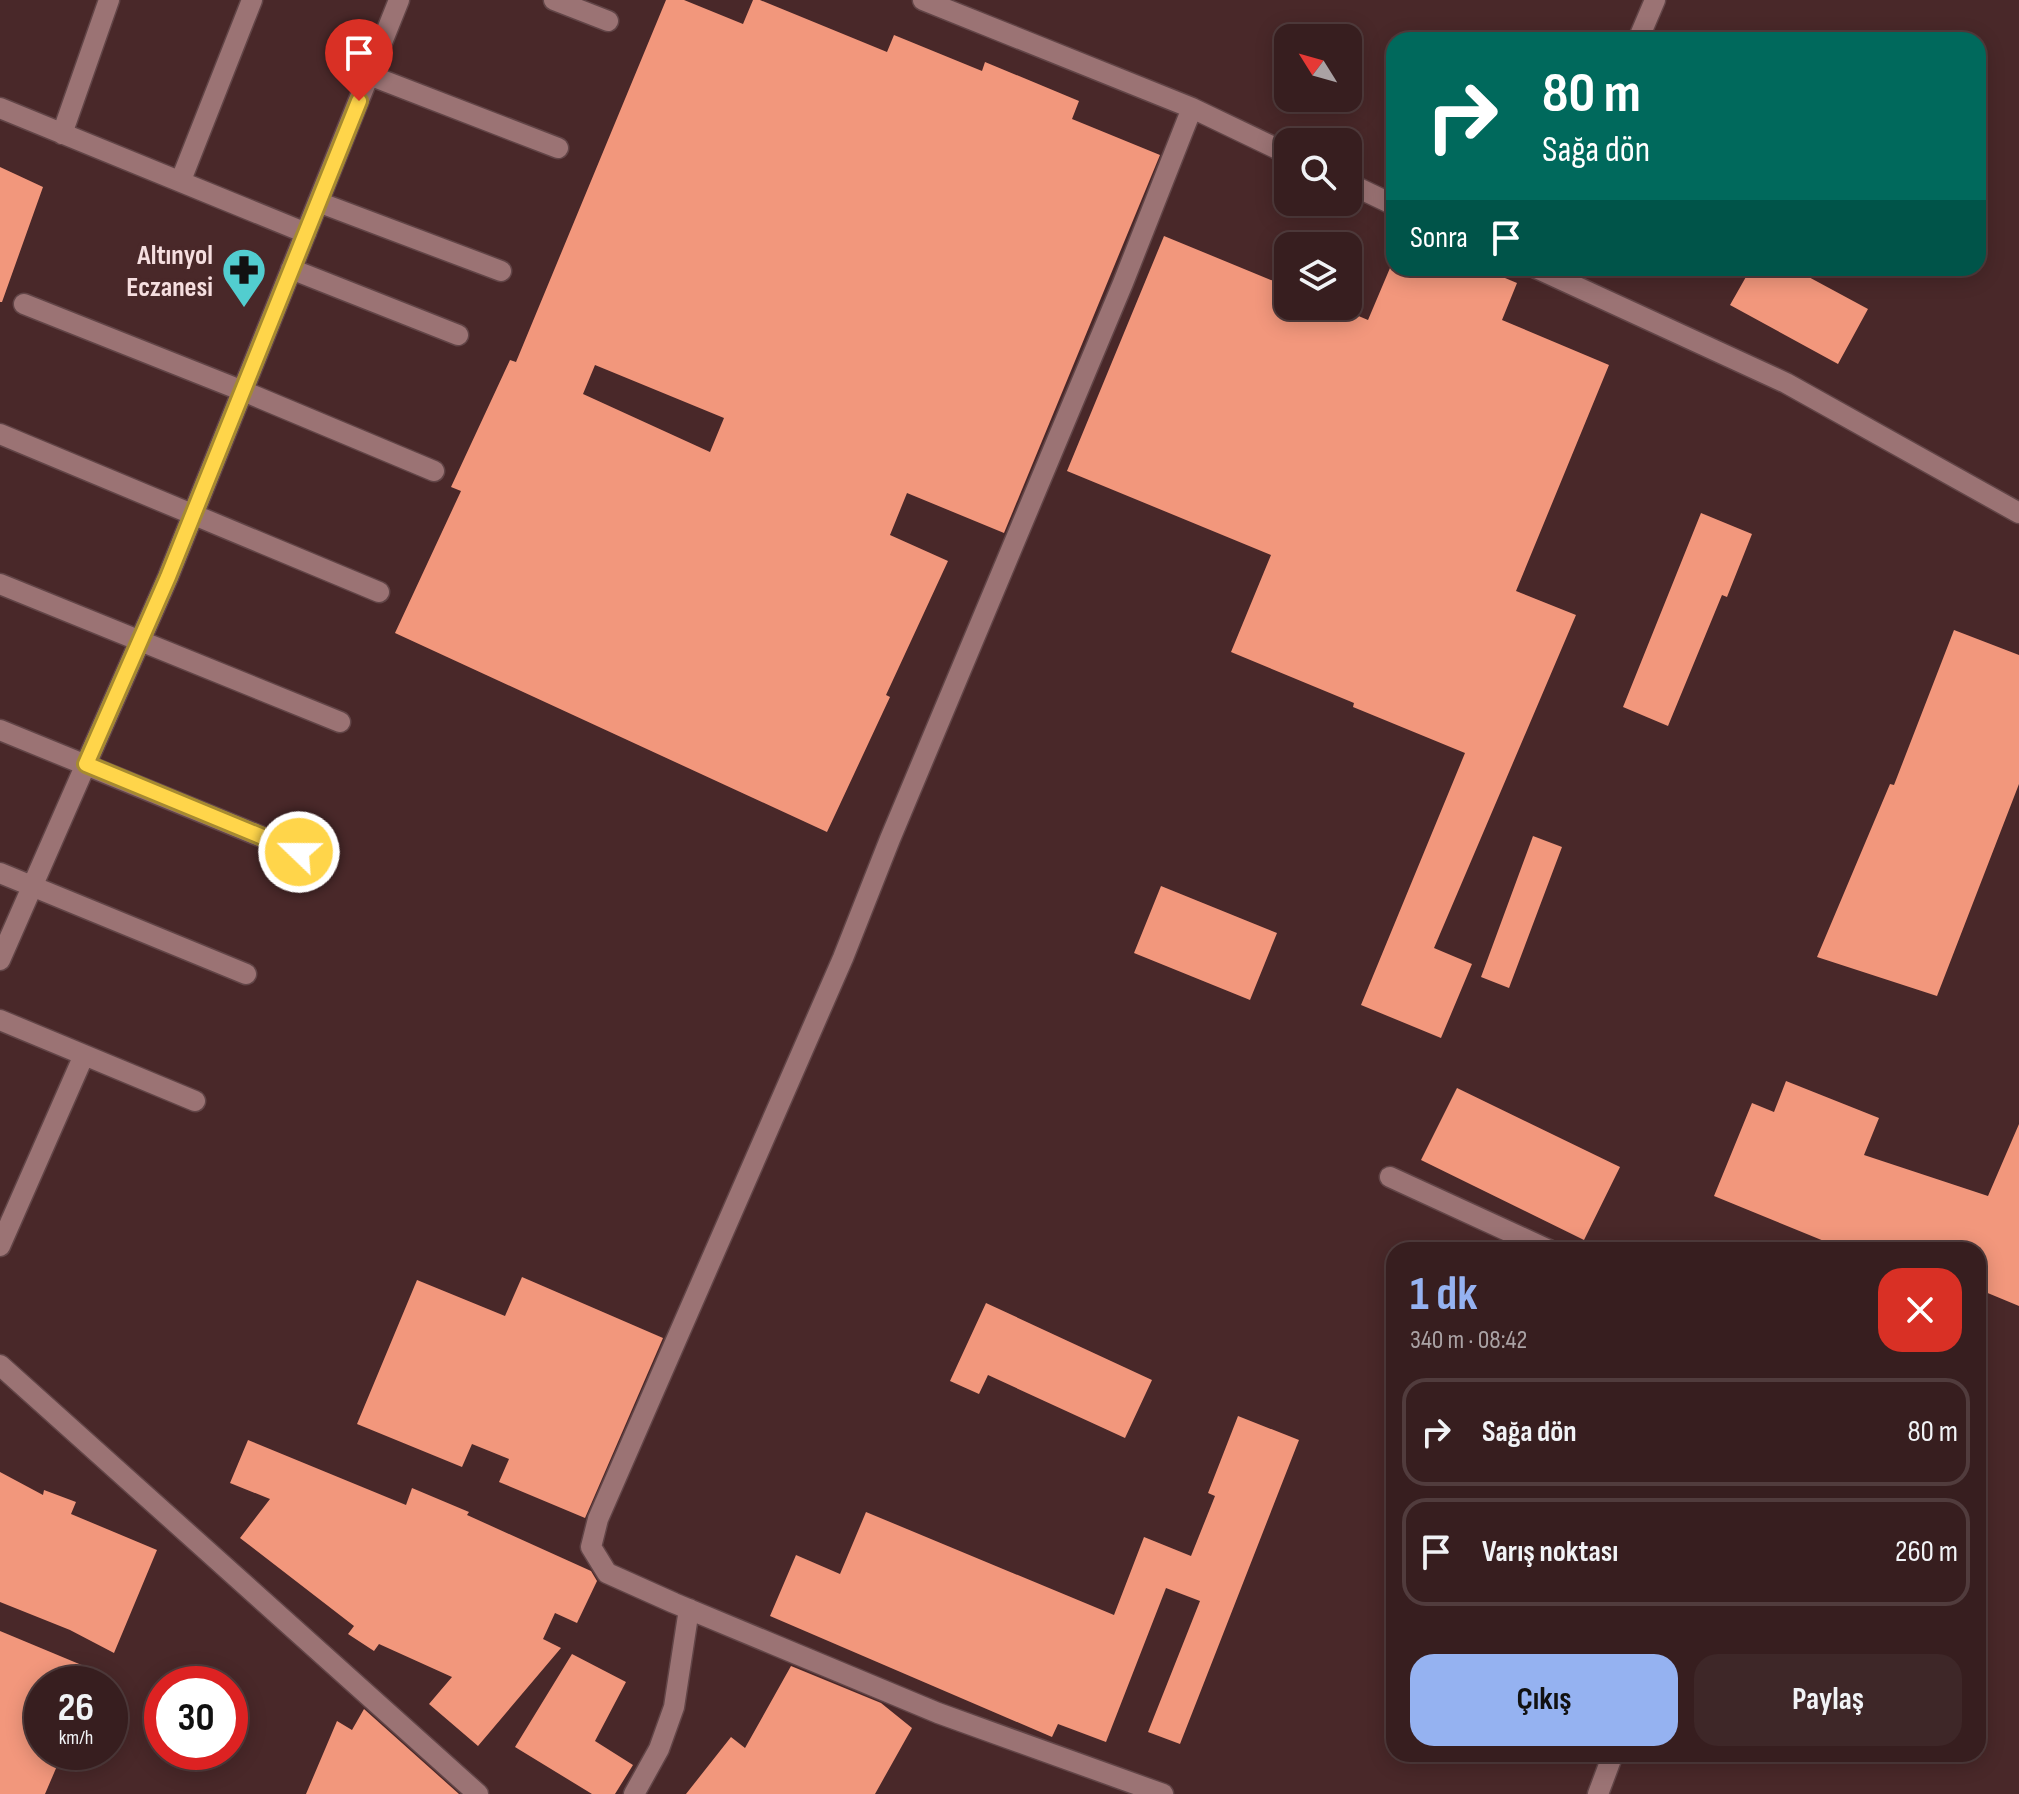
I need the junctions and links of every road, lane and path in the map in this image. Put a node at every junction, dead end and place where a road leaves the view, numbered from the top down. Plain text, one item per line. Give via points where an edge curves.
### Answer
1 (109, 0) edge
2 (252, 0) edge
3 (399, 0) edge
4 (554, 0) edge
5 (923, 0) edge
6 (1655, 0) edge
7 (608, 21) dead end
8 (1641, 32) edge
9 (369, 75) junction
10 (0, 108) edge
11 (1192, 108) junction
12 (62, 134) junction
13 (1274, 147) edge
14 (558, 148) dead end
15 (181, 180) junction
16 (1362, 190) edge
17 (1386, 201) edge
18 (318, 202) junction
19 (306, 233) junction
20 (291, 269) junction
21 (501, 271) dead end
22 (1556, 276) edge
23 (24, 304) dead end
24 (458, 335) dead end
25 (243, 391) junction
26 (0, 434) edge
27 (434, 471) dead end
28 (2019, 513) edge
29 (192, 516) junction
30 (0, 584) edge
31 (379, 592) dead end
32 (140, 640) junction
33 (340, 722) dead end
34 (0, 730) edge
35 (86, 764) junction
36 (299, 852) dead end
37 (0, 873) edge
38 (33, 886) junction
39 (0, 960) edge
40 (246, 974) dead end
41 (0, 1020) edge
42 (84, 1055) junction
43 (195, 1101) dead end
44 (1390, 1177) dead end
45 (1532, 1242) edge
46 (0, 1246) edge
47 (0, 1365) edge
48 (689, 1609) junction
49 (1610, 1762) edge
50 (478, 1794) edge
51 (634, 1794) edge
52 (1163, 1794) edge
53 (1598, 1794) edge

1 - 12 street
2 - 15 street
3 - 9 street
4 - 7 street
5 - 11 street
6 - 8 street
9 - 14 street
9 - 18 street
10 - 12 street
11 - 13 street
11 - 48 street via 843,958 598,1519 591,1547 607,1573
12 - 15 street
15 - 19 street
16 - 17 street
18 - 19 street
18 - 21 street
19 - 20 street
20 - 24 street
20 - 25 street
22 - 28 street via 1786,383
23 - 25 street
25 - 27 street
25 - 29 street
26 - 29 street
29 - 31 street
29 - 32 street
30 - 32 street
32 - 33 street
32 - 35 street
34 - 35 street
35 - 36 street
35 - 38 street
37 - 38 street
38 - 39 street
38 - 40 street
41 - 42 street
42 - 43 street
42 - 46 street
44 - 45 street
47 - 50 street
48 - 51 street via 674,1707
48 - 52 street via 938,1713
49 - 53 street

